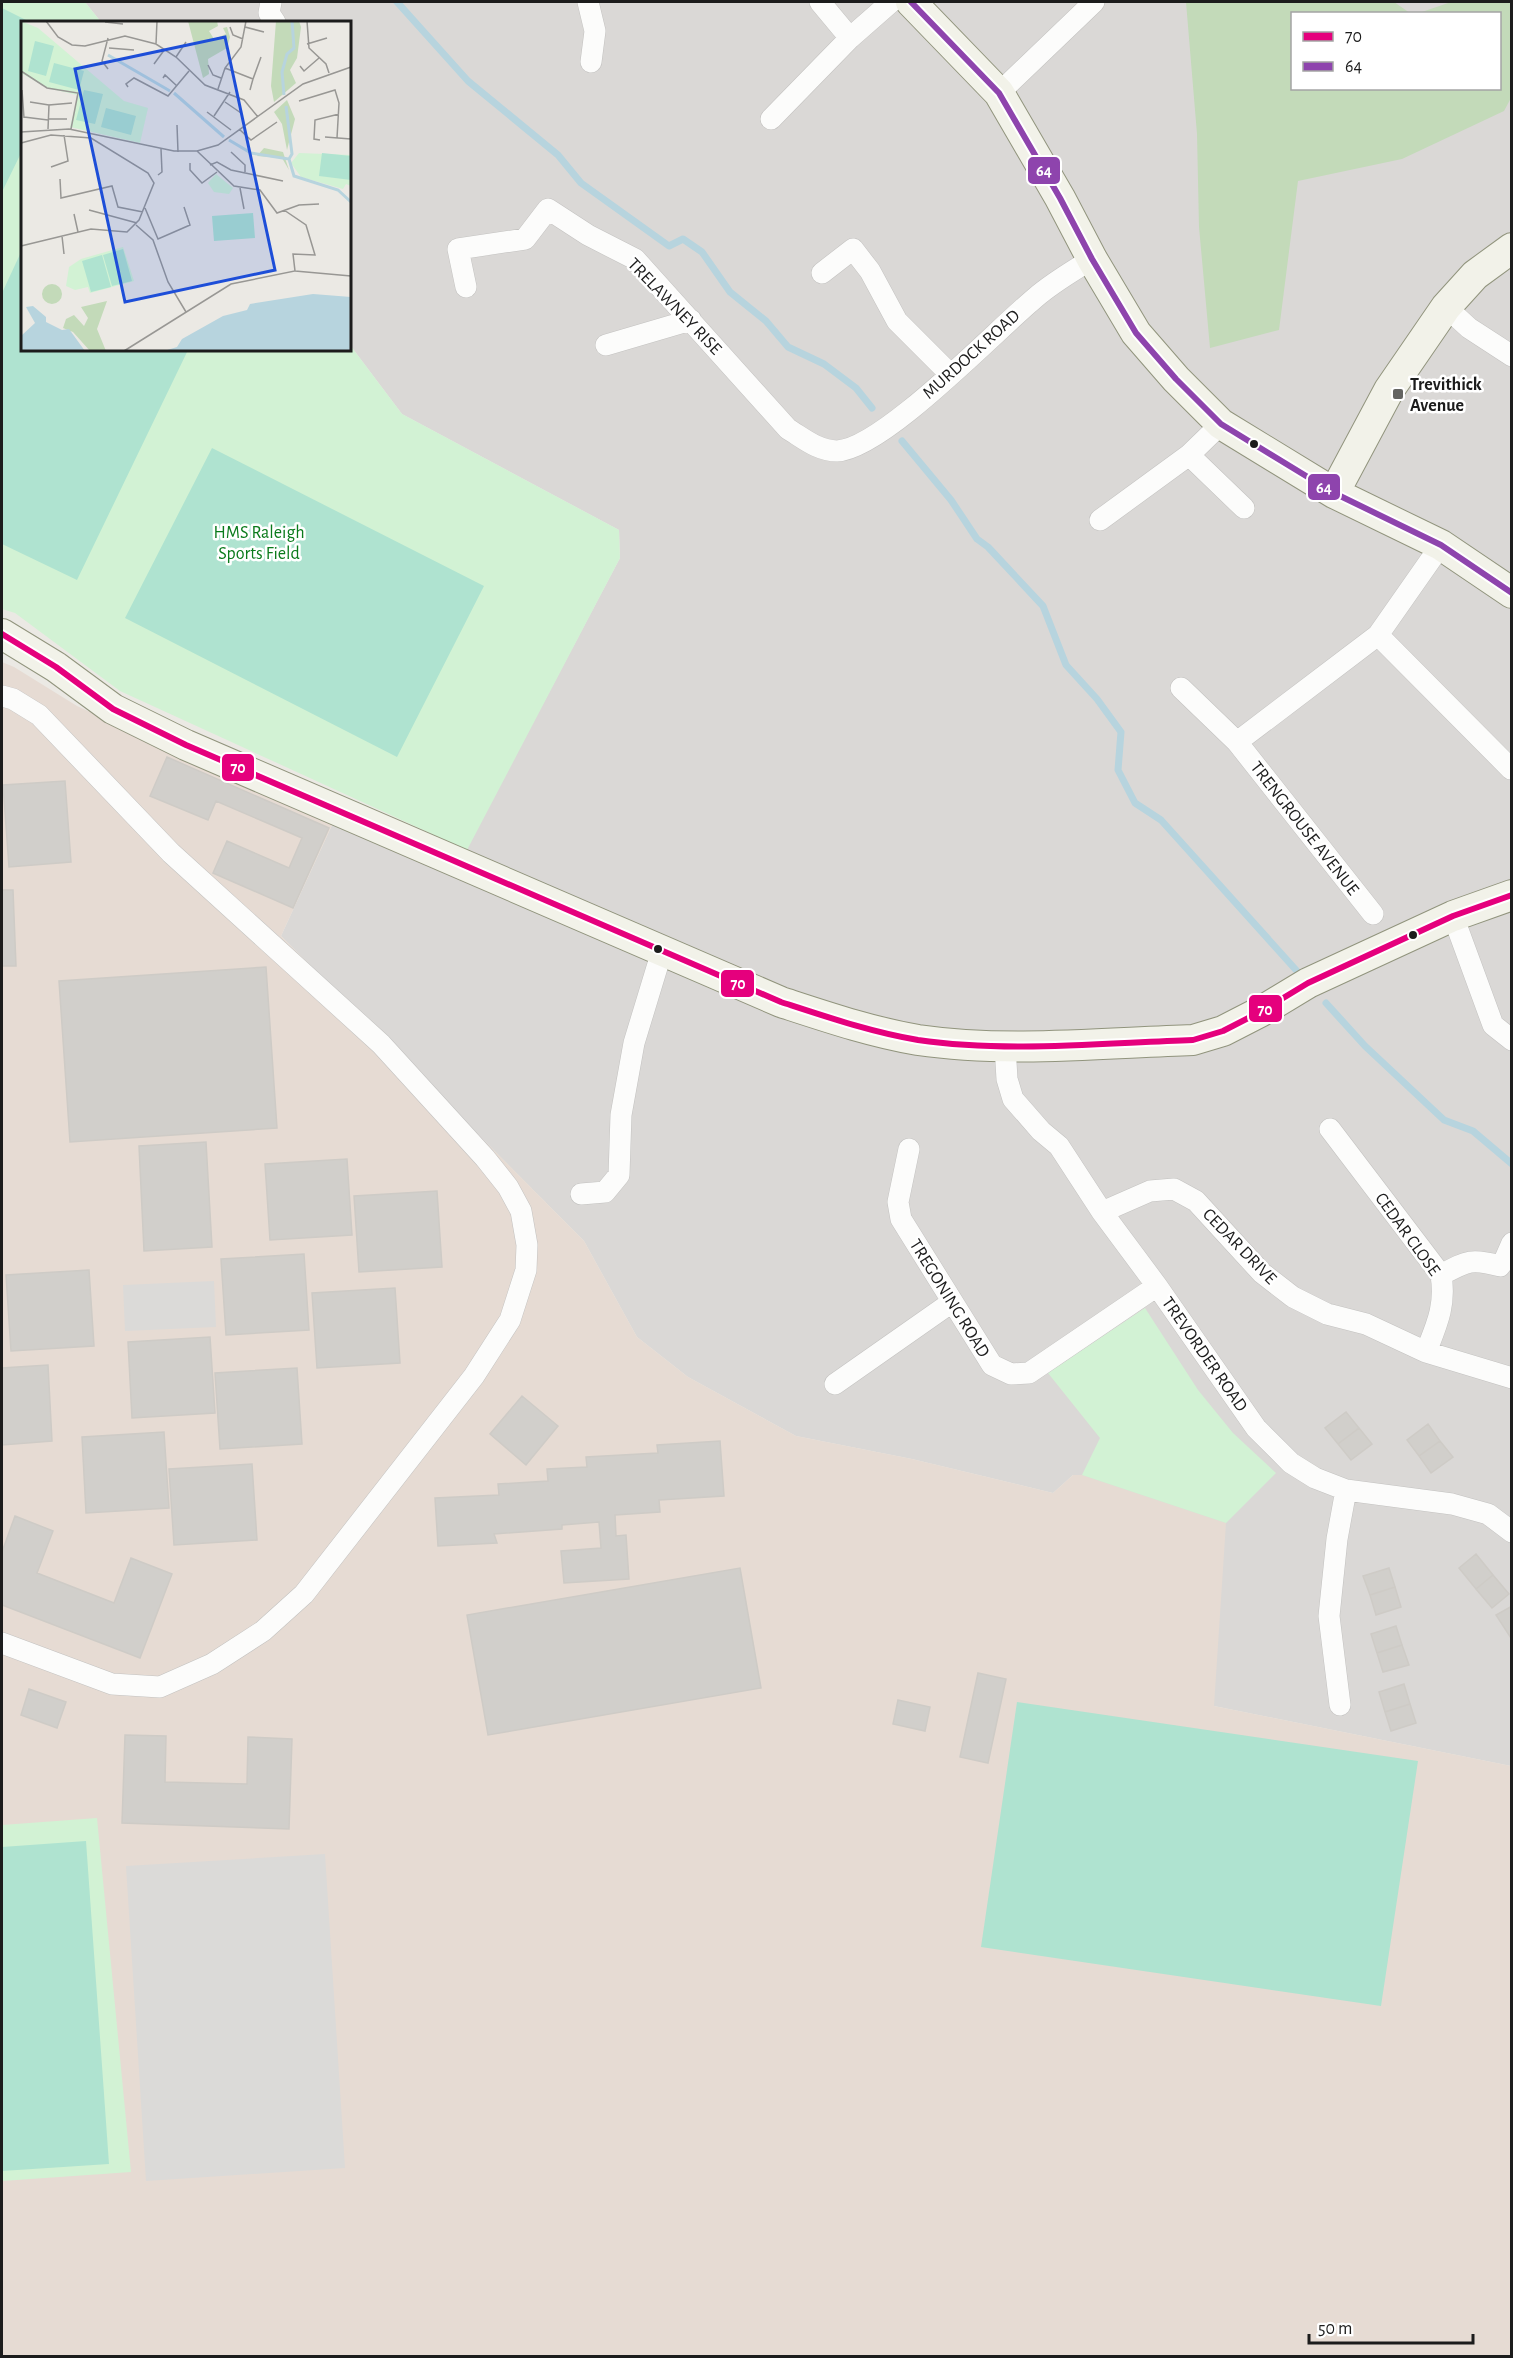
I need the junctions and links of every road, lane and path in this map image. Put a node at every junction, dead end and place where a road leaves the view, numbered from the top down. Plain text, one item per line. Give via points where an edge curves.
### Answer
1 (271, 2) edge
2 (588, 2) edge
3 (820, 2) edge
4 (891, 2) edge
5 (911, 2) edge
6 (1094, 2) edge
7 (274, 21) edge
8 (850, 38) junction
9 (591, 62) dead end
10 (999, 93) junction
11 (771, 119) dead end
12 (1512, 248) edge
13 (1092, 259) junction
14 (822, 273) dead end
15 (466, 287) dead end
16 (1446, 307) junction
17 (691, 320) junction
18 (606, 345) dead end
19 (1512, 356) edge
20 (950, 374) junction
21 (1221, 424) junction
22 (850, 449) joint
23 (1189, 455) junction
24 (1334, 493) junction
25 (1244, 508) dead end
26 (1100, 520) dead end
27 (1441, 545) junction
28 (1512, 593) edge
29 (2, 634) edge
30 (1378, 635) junction
31 (1181, 688) dead end
32 (2, 696) edge
33 (1237, 742) junction
34 (1510, 769) edge
35 (1512, 895) edge
36 (1373, 914) dead end
37 (1453, 916) junction
38 (662, 951) junction
39 (1512, 1040) edge
40 (1005, 1046) junction
41 (1329, 1129) dead end
42 (909, 1149) dead end
43 (582, 1194) dead end
44 (1102, 1212) junction
45 (1512, 1243) edge
46 (1441, 1275) junction
47 (1157, 1286) junction
48 (952, 1302) junction
49 (1426, 1352) junction
50 (1512, 1378) edge
51 (835, 1384) dead end
52 (1346, 1490) junction
53 (1512, 1532) edge
54 (2, 1643) edge
55 (1340, 1705) dead end

1 - 7 street via 269,13
2 - 9 street via 595,31
3 - 8 street
4 - 8 street
5 - 10 street
6 - 10 street
8 - 11 street
10 - 13 street
12 - 16 street via 1475,275
13 - 20 street, MURDOCK ROAD via 1036,297
13 - 21 street via 1136,333
14 - 20 street via 853,249 870,271 897,321
15 - 17 street, TRELAWNEY RISE via 458,249 525,239 549,209 635,259
16 - 19 street via 1469,328
16 - 24 street via 1389,390
17 - 18 street
17 - 22 street, TRELAWNEY RISE via 788,429 819,448
20 - 22 street, MURDOCK ROAD via 894,422
21 - 23 street
21 - 24 street
23 - 25 street
23 - 26 street
24 - 27 street
27 - 28 street
27 - 30 street
29 - 38 street via 56,667 112,709 186,745
30 - 33 street
30 - 34 street
31 - 33 street, TRENGROUSE AVENUE
32 - 54 street via 39,715 171,853 381,1044 508,1187 521,1211 527,1245 526,1270 510,1320 474,1376 304,1594 262,1631 212,1664 160,1687 112,1684
33 - 36 street, TRENGROUSE AVENUE
35 - 37 street
37 - 39 street via 1493,1026
37 - 40 street via 1308,983 1223,1031 1193,1040
38 - 40 street via 781,1002 864,1030 920,1040
38 - 43 street via 634,1043 621,1115 619,1174 605,1191
40 - 44 street, TREVORDER ROAD via 1013,1099 1059,1146
41 - 46 street, CEDAR CLOSE
42 - 48 street, TREGONING ROAD via 898,1202 901,1219
44 - 47 street, TREVORDER ROAD
44 - 49 street, CEDAR DRIVE via 1150,1191 1174,1189 1196,1201 1262,1272 1293,1297
45 - 46 street via 1500,1266 1476,1260
46 - 49 street, CEDAR CLOSE via 1441,1311
47 - 48 street, TREGONING ROAD via 1029,1373 1011,1374 992,1365
47 - 52 street, TREVORDER ROAD via 1256,1428 1292,1463 1315,1478
48 - 51 street
49 - 50 street, CEDAR DRIVE
52 - 53 street, TREVORDER ROAD via 1452,1504 1488,1514
52 - 55 street via 1329,1616

